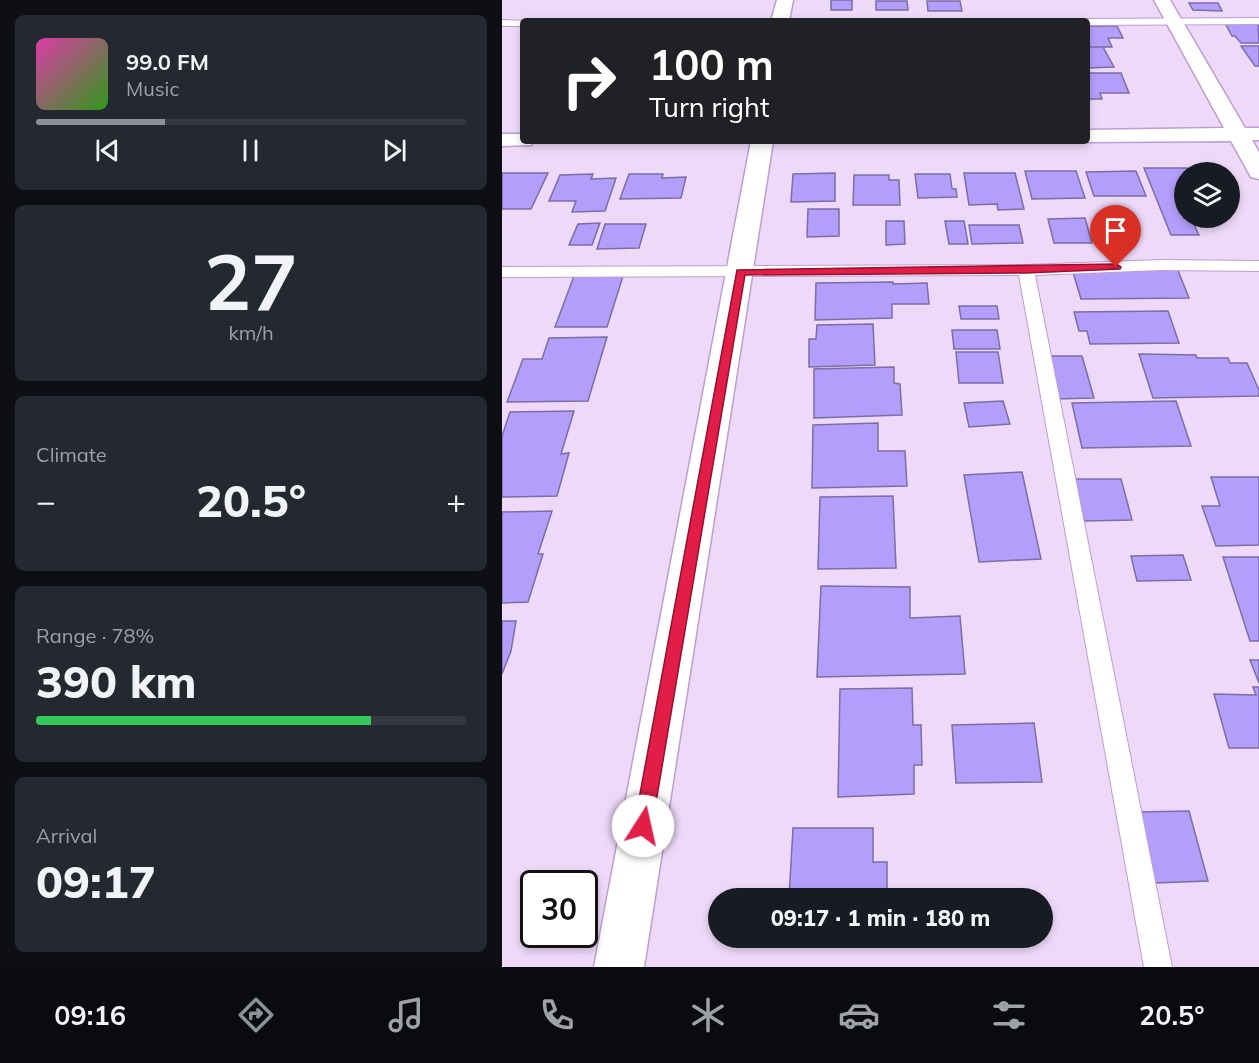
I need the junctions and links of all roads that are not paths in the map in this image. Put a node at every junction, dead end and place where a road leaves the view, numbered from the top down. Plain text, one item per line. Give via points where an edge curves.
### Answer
1 (785, 0) edge
2 (1162, 0) edge
3 (781, 18) edge
4 (1174, 21) junction
5 (1258, 21) edge
6 (1090, 22) edge
7 (502, 23) edge
8 (520, 23) edge
9 (1248, 135) edge
10 (1090, 136) edge
11 (762, 144) edge
12 (1258, 172) edge
13 (1258, 266) edge
14 (1026, 270) junction
15 (502, 272) edge
16 (741, 272) junction
17 (619, 967) edge
18 (1158, 967) edge

1 - 3 street
2 - 4 street
4 - 5 lane
4 - 6 lane
4 - 9 street
7 - 8 lane
9 - 10 street
9 - 12 street
11 - 16 street
13 - 14 lane
14 - 16 lane
14 - 18 lane
15 - 16 lane
16 - 17 street

